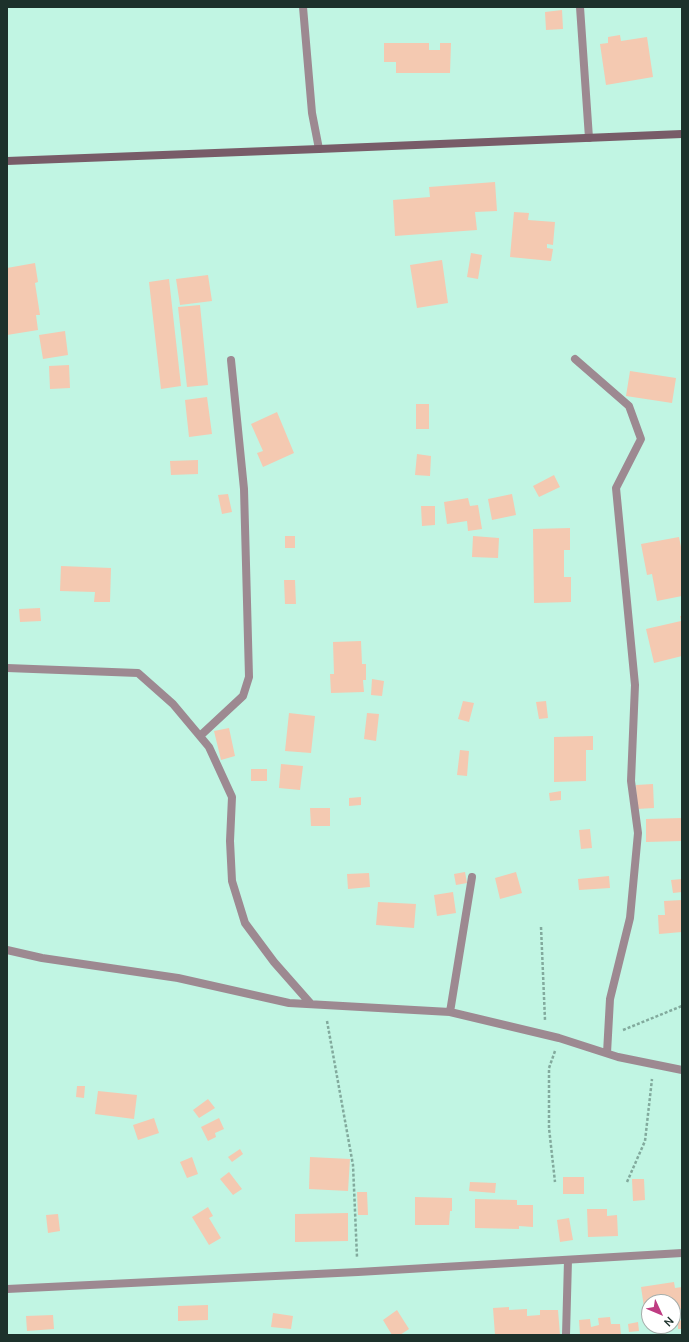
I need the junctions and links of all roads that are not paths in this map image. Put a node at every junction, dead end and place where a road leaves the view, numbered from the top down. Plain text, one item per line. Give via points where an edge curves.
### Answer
1 (303, 7) edge
2 (580, 7) edge
3 (682, 134) edge
4 (589, 138) junction
5 (319, 149) junction
6 (7, 161) edge
7 (575, 359) dead end
8 (231, 360) dead end
9 (7, 668) edge
10 (200, 736) junction
11 (472, 877) dead end
12 (7, 950) edge
13 (311, 1004) junction
14 (450, 1012) junction
15 (606, 1054) junction
16 (682, 1070) edge
17 (682, 1253) edge
18 (568, 1260) junction
19 (7, 1289) edge
20 (566, 1335) edge

1 - 5 street via 312,113
2 - 4 street
3 - 4 street
4 - 5 street
5 - 6 street
7 - 15 street via 629,406 641,439 616,488 635,685 631,781 638,833 630,918 610,999
8 - 10 street via 244,489 249,677 243,696
9 - 10 street via 138,673 174,704
10 - 13 street via 209,747 232,797 232,881 245,924
11 - 14 street
12 - 13 street via 42,958 178,978 289,1003
13 - 14 street
14 - 15 street via 545,1034
15 - 16 street
17 - 18 street
18 - 19 street
18 - 20 street

